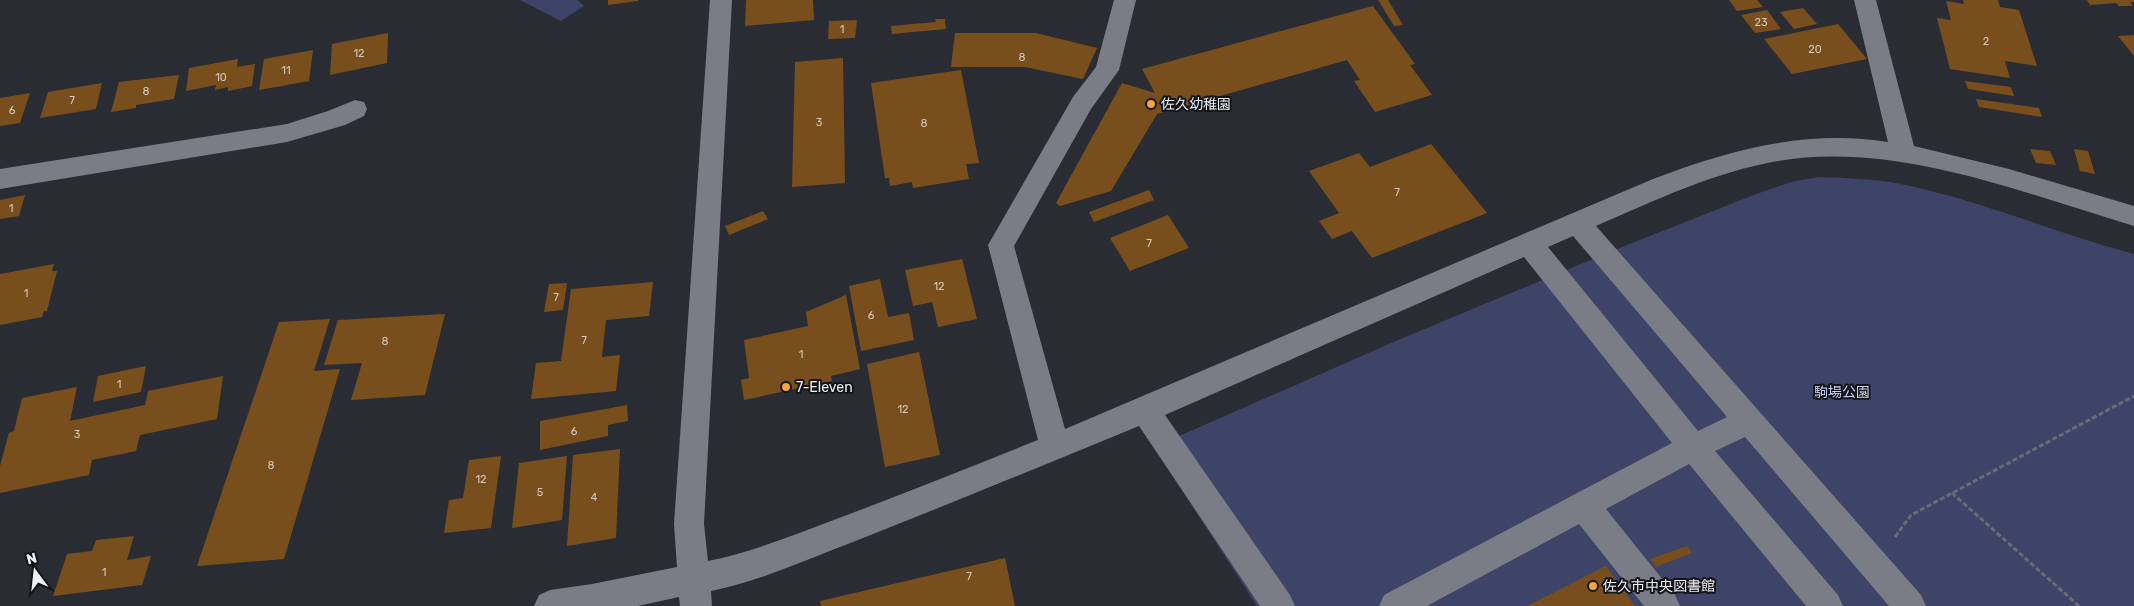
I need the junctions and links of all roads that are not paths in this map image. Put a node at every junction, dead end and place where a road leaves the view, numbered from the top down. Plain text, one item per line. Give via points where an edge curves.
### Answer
1 (720, 0) edge
2 (1125, 0) edge
3 (1865, 0) edge
4 (355, 110) dead end
5 (1903, 152) junction
6 (0, 179) edge
7 (2134, 216) edge
8 (1578, 223) junction
9 (1530, 245) junction
10 (1145, 410) junction
11 (1749, 421) junction
12 (1055, 447) junction
13 (1692, 447) junction
14 (1583, 505) junction
15 (695, 593) edge
16 (550, 606) edge
17 (1279, 606) edge
18 (1395, 606) edge
19 (1664, 606) edge
20 (1827, 606) edge
21 (1910, 606) edge

1 - 15 street via 689,524
2 - 12 street via 1107,70 1082,103 1001,245
3 - 5 street
4 - 6 street via 287,133
5 - 7 street via 1970,167
5 - 8 street via 1836,148 1756,156 1709,168
8 - 9 street
8 - 11 street
9 - 10 street
9 - 13 street
10 - 12 street
10 - 17 street
11 - 13 street
11 - 21 street
12 - 15 street via 734,571
13 - 14 street
13 - 20 street
14 - 18 street
14 - 19 street
15 - 16 street

